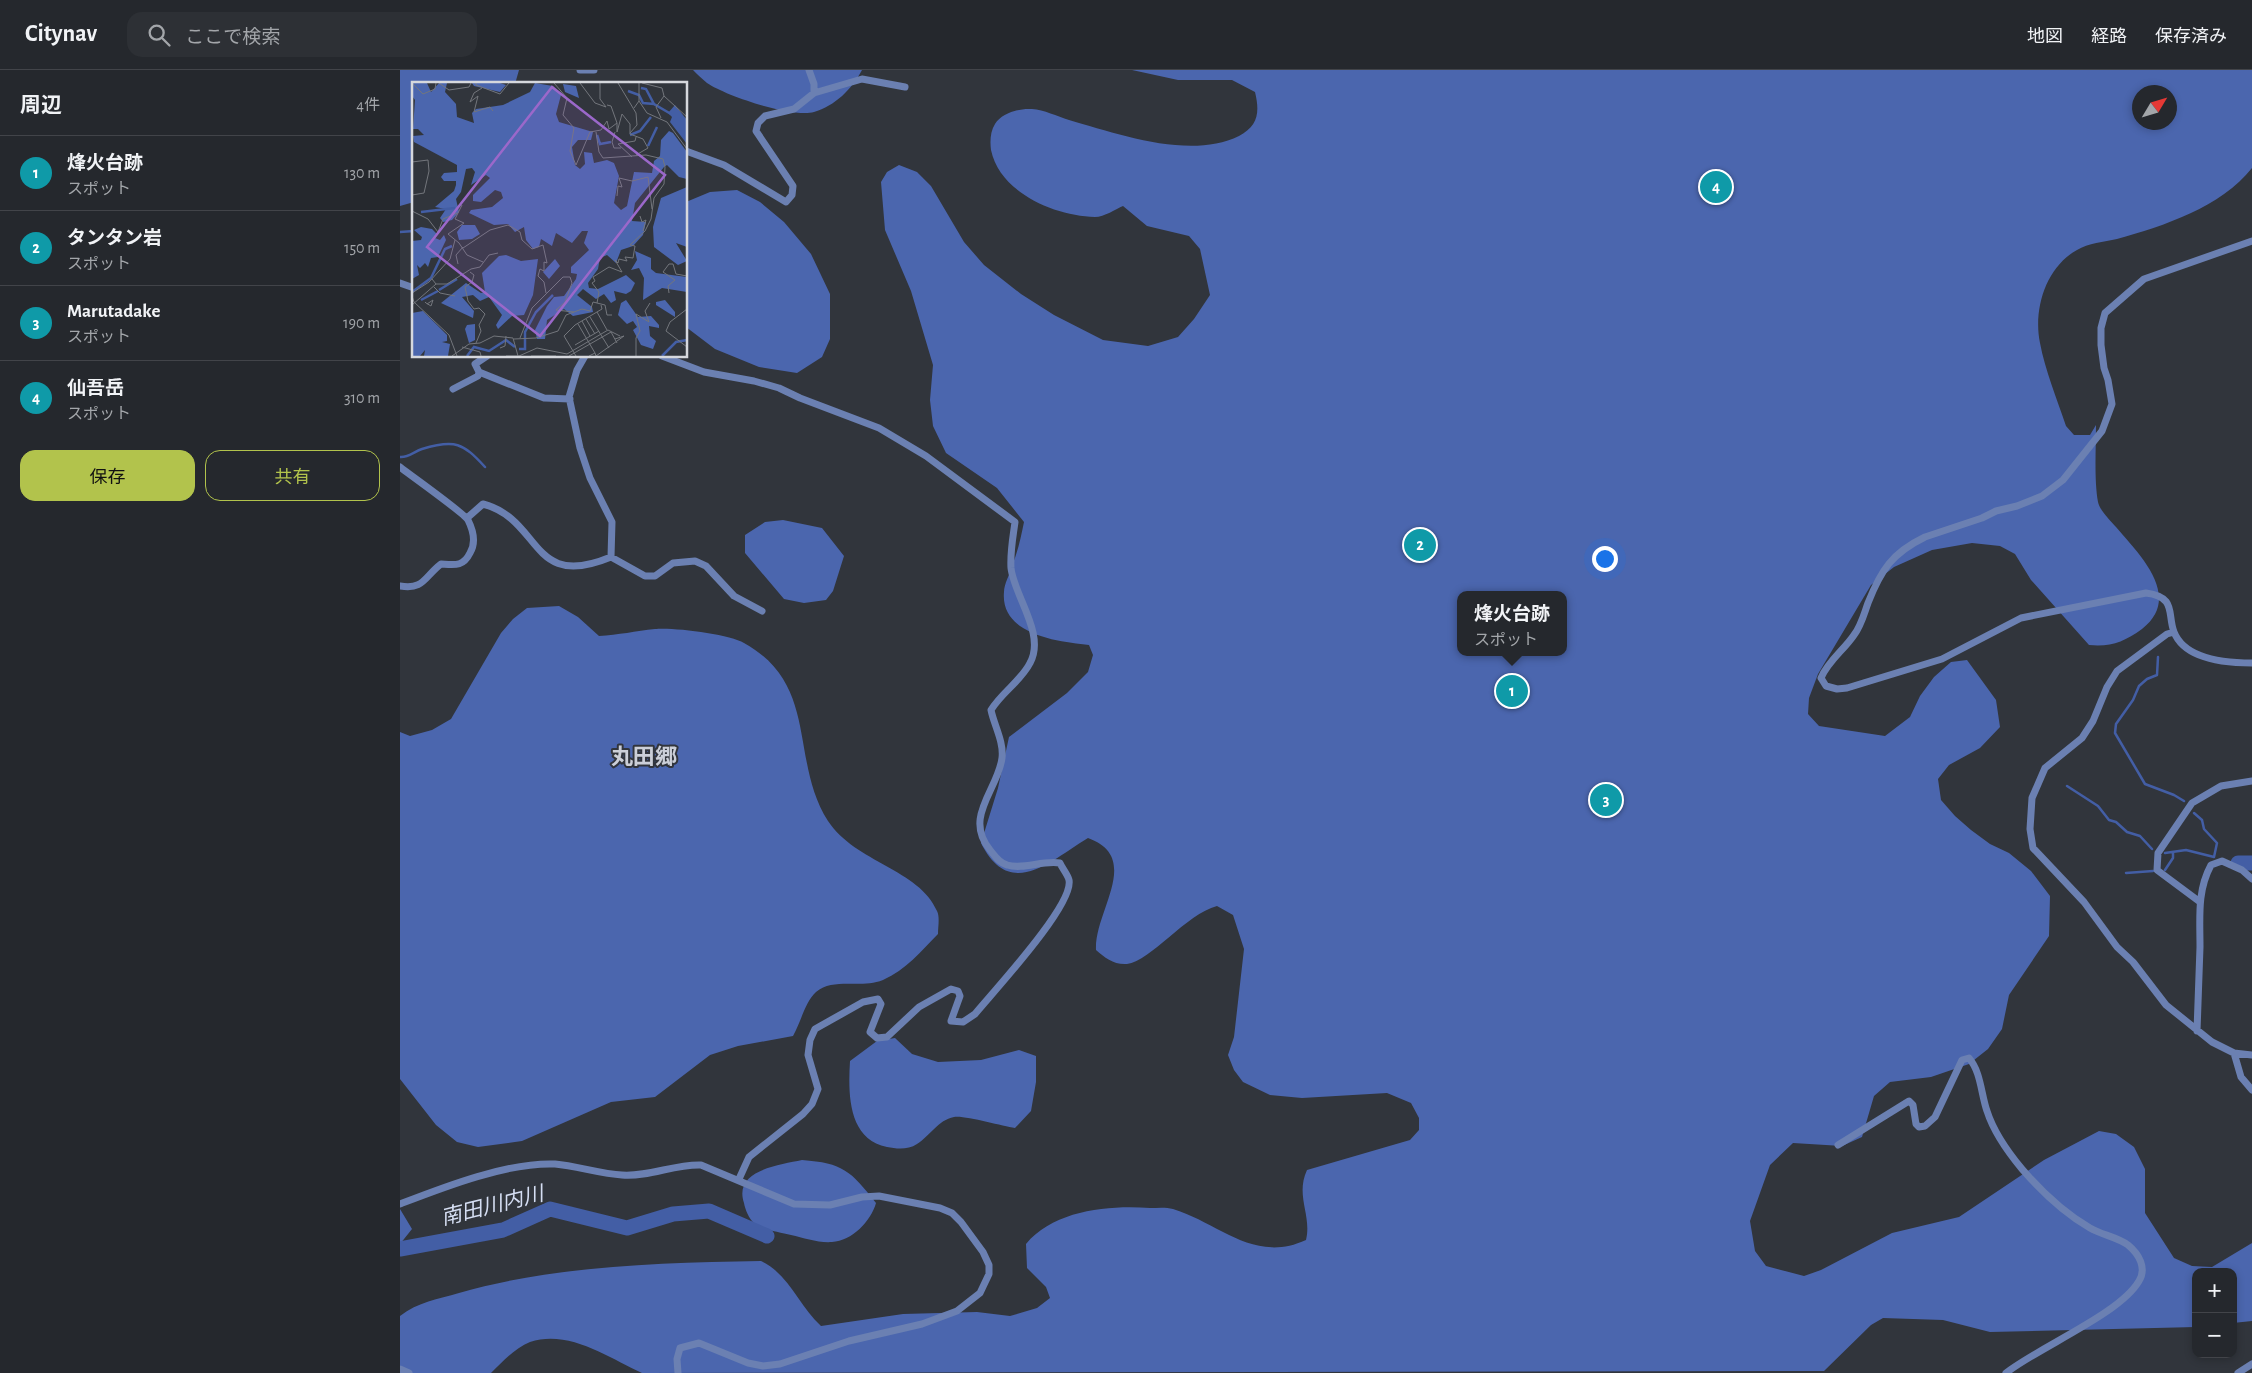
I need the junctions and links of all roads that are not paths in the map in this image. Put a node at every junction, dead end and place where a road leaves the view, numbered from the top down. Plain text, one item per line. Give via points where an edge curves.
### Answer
1 (580, 70) edge
2 (594, 70) edge
3 (809, 70) edge
4 (905, 87) dead end
5 (814, 93) junction
6 (688, 151) edge
7 (2252, 241) edge
8 (400, 283) edge
9 (412, 287) edge
10 (484, 358) edge
11 (584, 358) edge
12 (667, 358) edge
13 (479, 372) junction
14 (453, 389) dead end
15 (570, 399) junction
16 (400, 467) edge
17 (467, 518) junction
18 (611, 557) junction
19 (400, 586) edge
20 (762, 611) dead end
21 (2174, 632) junction
22 (2252, 663) edge
23 (2252, 782) edge
24 (2252, 879) edge
25 (2200, 902) junction
26 (2197, 1031) junction
27 (2234, 1054) junction
28 (2252, 1055) edge
29 (2252, 1090) edge
30 (1838, 1146) dead end
31 (739, 1179) junction
32 (400, 1204) edge
33 (2252, 1364) edge
34 (400, 1369) edge
35 (409, 1373) edge
36 (678, 1373) edge
37 (2006, 1373) edge
38 (2238, 1373) edge

1 - 2 street
3 - 5 street
4 - 5 street via 862,79
5 - 6 street via 794,109 765,116 756,131 793,186 792,195 786,202 724,165
7 - 21 street via 2144,279 2105,313 2101,328 2104,368 2112,404 2102,431 2079,461 2063,480 2042,496 1925,537 1892,558 1873,590 1855,635 1824,670 1821,678 1826,686 1847,688 1942,659 2021,618 2146,593 2162,598 2171,611
8 - 9 street
10 - 13 street via 475,364
11 - 15 street via 576,370
12 - 31 street via 704,372 779,388 879,428 926,456 1015,522 1011,568 1028,613 1034,649 1032,661 1023,675 991,710 1003,755 981,815 980,830 982,840 1004,865 1017,868 1060,863 1069,879 1068,890 1058,912 975,1014 963,1022 951,1021 960,996 958,991 951,989 919,1008 887,1038 877,1038 870,1032 882,1004 878,999 863,1002 815,1029 808,1054 818,1089 812,1104 748,1157
13 - 14 street via 478,376
13 - 15 street via 544,398
15 - 18 street via 590,478 612,522
16 - 17 street
17 - 18 street via 483,504 495,508 520,527 544,557 556,564 574,566
17 - 19 street via 474,538 465,562 441,564 420,586
18 - 20 street via 645,576 655,576 673,563 694,562 706,566 734,596
21 - 22 street via 2183,644 2213,660
21 - 26 street via 2117,671 2082,738 2045,768 2032,798 2030,829 2033,848 2042,860 2084,902 2166,1004
23 - 25 street via 2220,786 2192,804 2158,853 2157,870
24 - 25 street via 2231,864 2211,864
25 - 26 street
26 - 27 street
27 - 28 street
27 - 29 street via 2241,1077
30 - 37 street via 1909,1101 1916,1124 1920,1128 1925,1126 1935,1117 1962,1060 1969,1058 1975,1065 1987,1112 1998,1138 2022,1168 2065,1211 2091,1229 2127,1245 2139,1256 2142,1269 2133,1289 2094,1320 2023,1359
31 - 32 street via 701,1165 686,1164 644,1175 621,1175 554,1164 520,1166
31 - 36 street via 794,1204 830,1205 879,1196 940,1208 961,1222 983,1252 989,1265 987,1283 980,1293 957,1311 780,1364 763,1366 748,1363 699,1343 684,1346 677,1358
33 - 38 street
34 - 35 street

